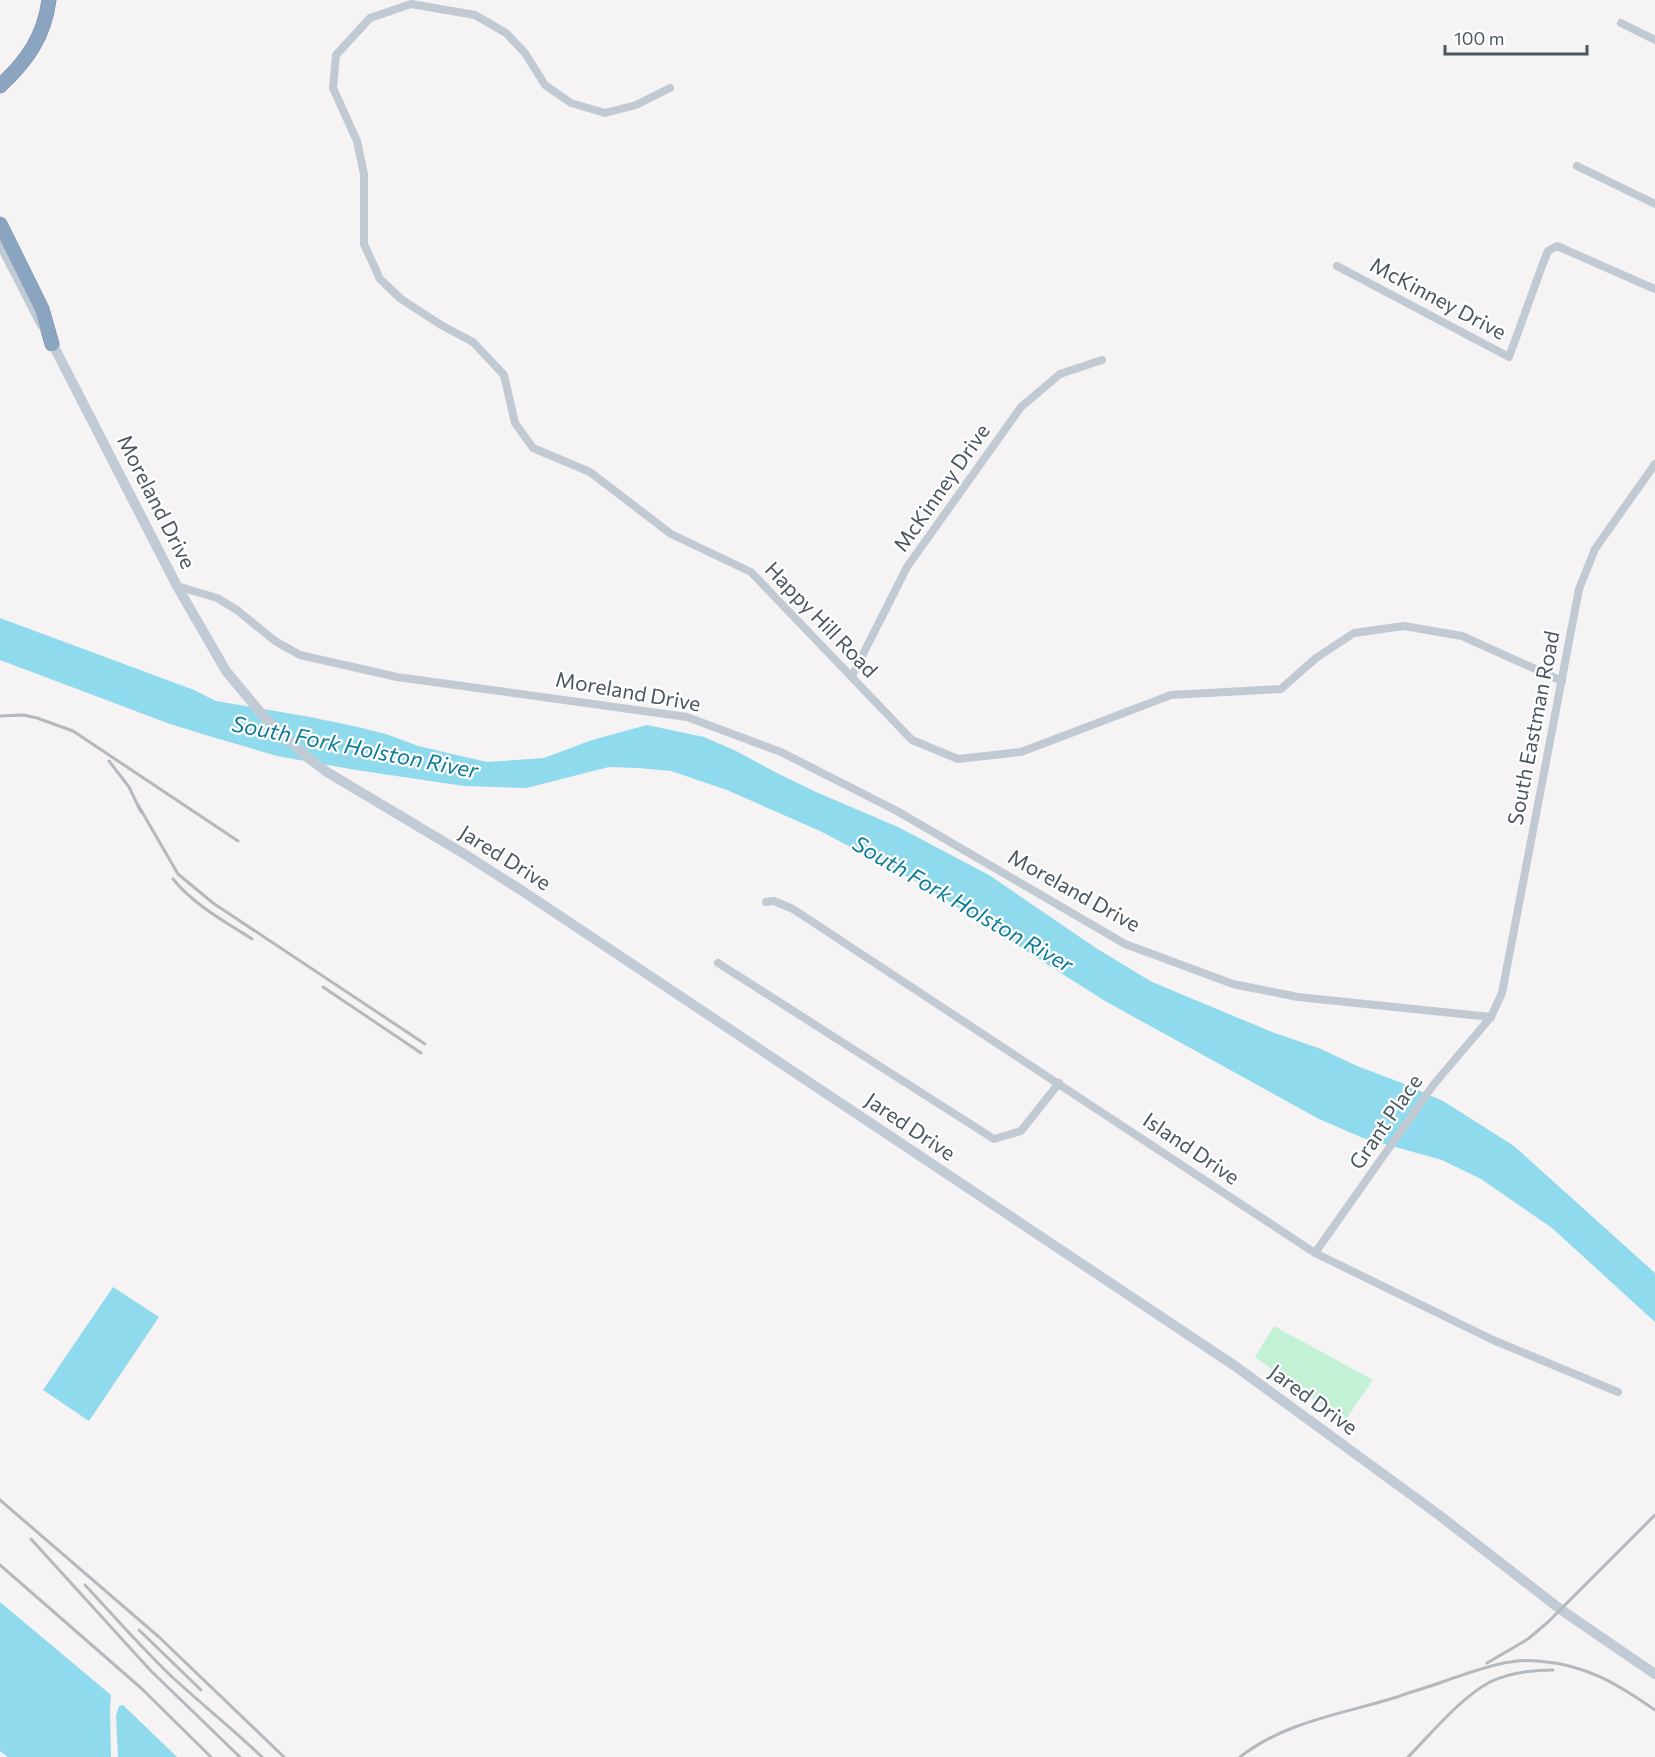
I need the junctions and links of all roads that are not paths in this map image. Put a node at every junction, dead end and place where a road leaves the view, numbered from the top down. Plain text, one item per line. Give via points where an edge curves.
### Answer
1 (49, 0) edge
2 (1621, 23) dead end
3 (1655, 40) edge
4 (0, 86) edge
5 (670, 88) dead end
6 (1576, 166) dead end
7 (1655, 204) edge
8 (0, 224) edge
9 (0, 243) edge
10 (1337, 266) dead end
11 (1655, 289) edge
12 (52, 344) junction
13 (1102, 360) dead end
14 (1655, 464) edge
15 (177, 586) junction
16 (852, 676) junction
17 (1562, 681) junction
18 (766, 902) dead end
19 (718, 963) dead end
20 (1491, 1017) junction
21 (1059, 1083) junction
22 (1315, 1252) junction
23 (1618, 1392) dead end
24 (1655, 1674) edge

1 - 4 highway via 42,31 30,53
2 - 3 street
5 - 16 street, Happy Hill Road via 636,105 605,113 571,103 545,85 525,53 506,33 475,15 411,4 370,18 336,56 333,88 357,141 364,174 364,244 380,279 401,299 473,342 504,375 515,423 533,448 590,472 670,534 751,572
6 - 7 street
8 - 12 highway via 42,309
9 - 12 main road, Moreland Drive
10 - 11 street, McKinney Drive via 1509,357 1548,251 1557,246
12 - 15 main road, Moreland Drive
13 - 16 street, McKinney Drive via 1060,374 1021,406 907,567
14 - 17 street, South Eastman Road via 1595,549 1579,589
15 - 20 street, Moreland Drive via 217,598 300,655 397,677 687,717 781,752 897,811 1125,944 1233,984 1298,997
15 - 24 main road, Jared Drive via 226,671 264,718 327,772 524,892 1235,1366
16 - 17 street, Happy Hill Road via 912,740 958,759 1021,752 1171,695 1281,688 1354,633 1404,626 1462,636
17 - 20 street, South Eastman Road via 1502,993
18 - 21 street, Island Drive via 783,903 793,909
19 - 21 street via 994,1139 1021,1131
20 - 22 street, Grant Place via 1428,1094
21 - 22 street, Island Drive
22 - 23 street, Island Drive via 1492,1340

